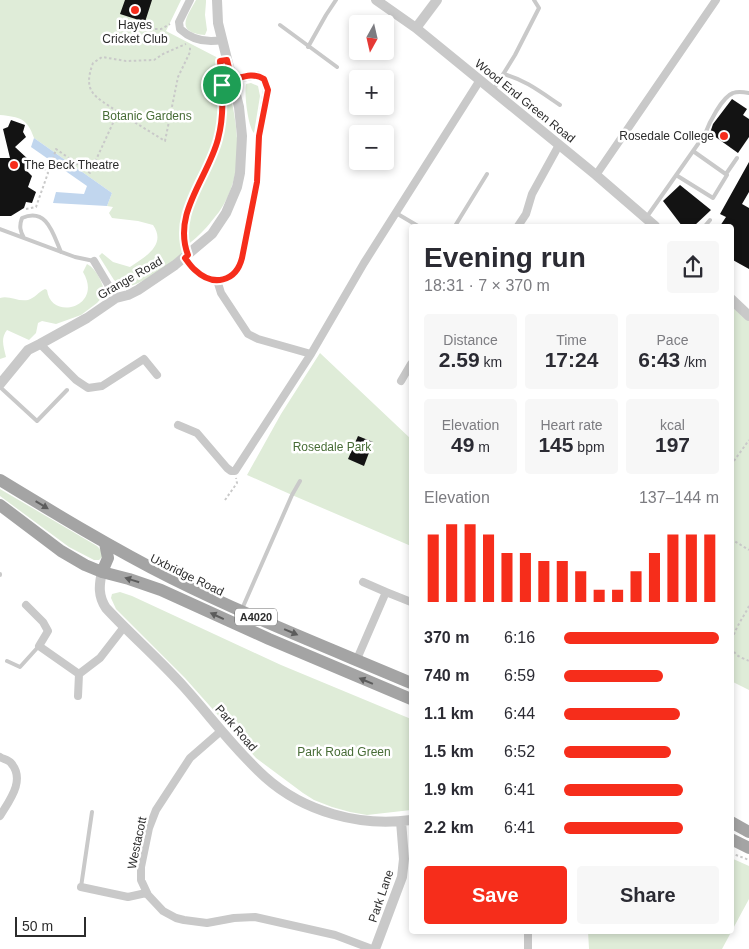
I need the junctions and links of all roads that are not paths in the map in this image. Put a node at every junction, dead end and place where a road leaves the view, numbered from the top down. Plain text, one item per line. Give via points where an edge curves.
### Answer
1 (190, 0) edge
2 (217, 0) edge
3 (336, 0) edge
4 (376, 0) edge
5 (437, 0) edge
6 (534, 0) edge
7 (716, 0) edge
8 (280, 25) dead end
9 (416, 28) junction
10 (222, 40) junction
11 (308, 46) junction
12 (337, 67) dead end
13 (503, 74) junction
14 (232, 80) junction
15 (480, 80) junction
16 (493, 91) junction
17 (749, 93) edge
18 (560, 105) dead end
19 (559, 145) junction
20 (693, 151) junction
21 (737, 158) dead end
22 (486, 174) dead end
23 (676, 174) junction
24 (726, 174) junction
25 (596, 175) junction
26 (396, 212) junction
27 (646, 218) junction
28 (710, 220) dead end
29 (415, 224) edge
30 (456, 224) edge
31 (519, 224) edge
32 (653, 224) edge
33 (707, 224) edge
34 (0, 229) edge
35 (24, 238) junction
36 (62, 252) junction
37 (187, 256) junction
38 (94, 261) joint
39 (217, 280) junction
40 (116, 298) junction
41 (734, 302) edge
42 (749, 316) edge
43 (40, 344) junction
44 (311, 354) junction
45 (409, 369) edge
46 (157, 375) dead end
47 (401, 381) dead end
48 (0, 386) edge
49 (68, 390) dead end
50 (178, 425) dead end
51 (300, 481) dead end
52 (1, 482) edge
53 (0, 505) edge
54 (105, 543) junction
55 (102, 572) junction
56 (363, 582) dead end
57 (386, 592) junction
58 (409, 601) edge
59 (26, 605) dead end
60 (241, 611) junction
61 (124, 627) junction
62 (39, 646) junction
63 (357, 660) junction
64 (8, 661) dead end
65 (79, 674) junction
66 (409, 682) edge
67 (78, 696) dead end
68 (409, 698) edge
69 (221, 731) junction
70 (0, 757) edge
71 (92, 812) dead end
72 (0, 816) edge
73 (406, 820) edge
74 (734, 824) edge
75 (749, 832) edge
76 (734, 840) edge
77 (749, 848) edge
78 (81, 887) joint
79 (146, 893) junction
80 (528, 934) edge
81 (373, 949) edge
82 (528, 949) edge

1 - 10 street via 179,22 180,29 198,40
2 - 10 street, Grange Road
3 - 11 lane
4 - 9 street, Wood End Green Road
5 - 9 street
6 - 13 lane via 538,8
7 - 25 street
8 - 11 lane
9 - 15 street, Wood End Green Road
10 - 14 street, Grange Road
11 - 12 lane
13 - 16 lane
13 - 18 lane via 526,83
14 - 37 street, Grange Road via 242,136 237,187 212,234
14 - 39 street via 257,75 264,79 268,90 259,136 257,182 242,258 234,274
15 - 16 street, Wood End Green Road
15 - 26 street
16 - 19 street, Wood End Green Road
17 - 20 lane via 738,92 728,96
19 - 25 street, Wood End Green Road
19 - 31 street
20 - 23 lane
20 - 24 lane
21 - 24 lane
22 - 30 lane
23 - 24 lane via 713,198
23 - 27 lane
25 - 27 street, Wood End Green Road
26 - 29 lane
26 - 44 street
27 - 32 street, Wood End Green Road
28 - 33 lane
34 - 35 lane
35 - 36 lane
35 - 36 lane via 20,232 22,218 37,215 43,218
36 - 38 lane
37 - 39 street via 195,271
37 - 40 street, Grange Road via 138,290
38 - 40 street
39 - 44 street via 221,293 248,334
40 - 43 street, Grange Road
41 - 42 street
43 - 46 street via 88,388 102,386 144,358
43 - 48 street, Grange Road via 28,350
44 - 50 street via 235,471 227,468 196,433
45 - 47 street
48 - 49 lane via 37,421
51 - 60 lane
52 -> 54 main road, Uxbridge Road / A4020
53 - 55 main road, Uxbridge Road / A4020 via 61,551
54 - 55 main road via 108,558
54 - 60 main road, Uxbridge Road / A4020
55 - 61 street, Park Road via 99,582 102,601
68 -> 55 main road, Uxbridge Road / A4020 via 269,640 161,590
56 - 57 street
57 - 58 street
57 - 63 street
59 - 62 street via 48,631
60 -> 63 main road, Uxbridge Road / A4020
61 - 65 street via 100,658
61 - 69 street, Park Road
62 - 64 lane via 20,667
62 - 65 street
63 - 66 main road, Uxbridge Road / A4020
65 - 67 street
69 - 73 street, Park Road via 267,779 306,804 351,819
69 - 79 street, Westacott via 190,758 156,810 141,867
70 - 72 street via 11,763 16,775 15,790
71 - 78 lane
73 - 81 street, Park Lane via 402,877
74 - 75 main road
76 - 77 main road
78 - 79 street via 128,897
79 - 81 street via 163,911 184,920 207,923 254,917 334,935
80 - 82 street

